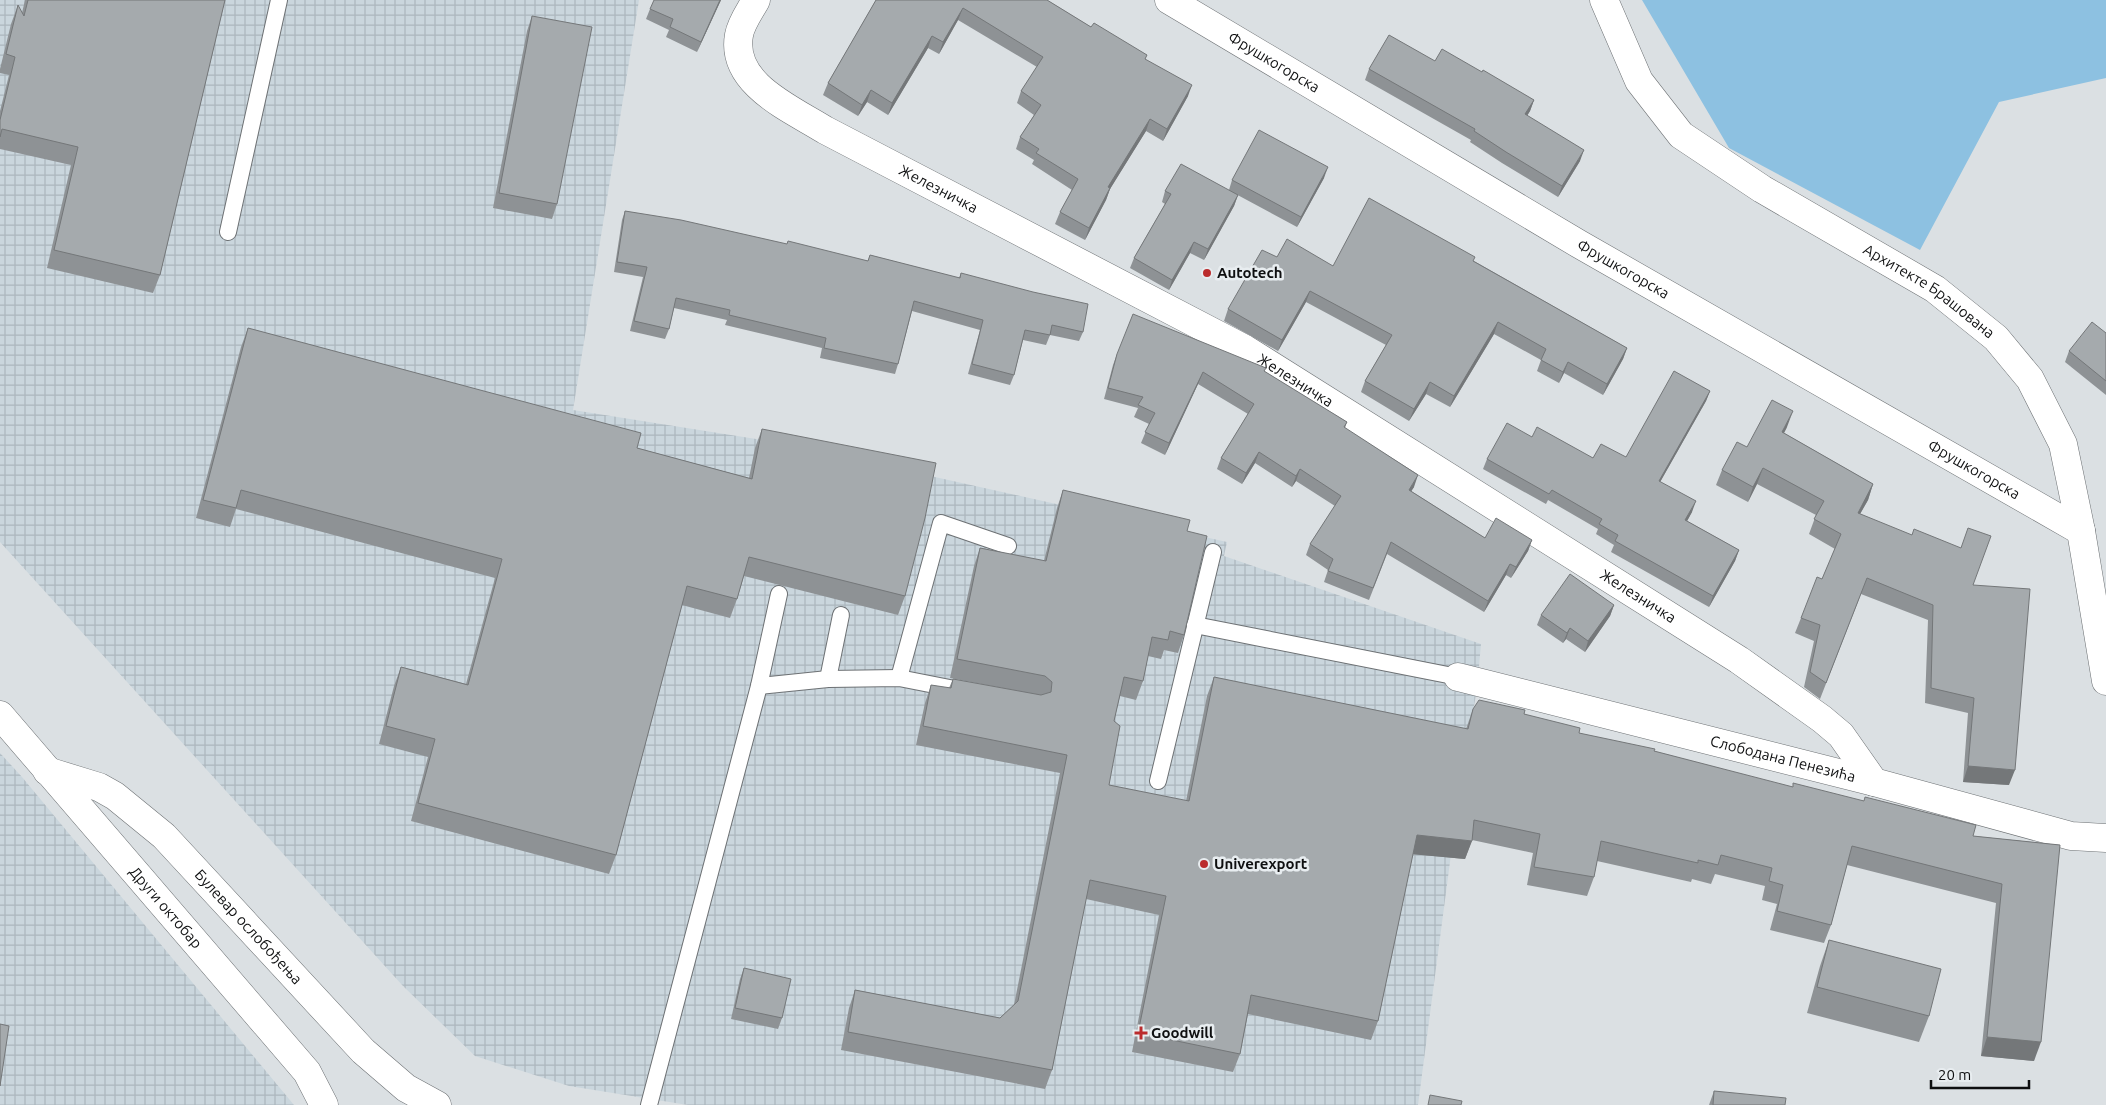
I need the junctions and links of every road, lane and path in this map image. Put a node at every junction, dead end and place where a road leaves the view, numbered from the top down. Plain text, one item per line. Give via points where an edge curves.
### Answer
1 (279, 0) edge
2 (756, 0) edge
3 (1169, 0) edge
4 (1604, 0) edge
5 (228, 232) dead end
6 (2081, 532) junction
7 (1008, 546) dead end
8 (1213, 552) dead end
9 (779, 594) edge
10 (841, 616) dead end
11 (1195, 625) junction
12 (1458, 677) joint
13 (898, 678) junction
14 (828, 679) junction
15 (2106, 681) edge
16 (759, 686) junction
17 (981, 694) edge
18 (0, 714) edge
19 (47, 771) junction
20 (1158, 782) dead end
21 (1874, 782) junction
22 (2106, 838) edge
23 (324, 1105) edge
24 (437, 1105) edge
25 (649, 1105) edge

1 - 5 lane
2 - 21 street, Железничка via 739,35 742,68 758,86 780,102 825,130 1245,349 1739,660 1841,735
3 - 6 street, Фрушкогорска via 1579,244
4 - 6 street, Архитекте Брашована via 1639,81 1681,135 1762,189 1935,289 1996,338 2030,378 2063,444
6 - 15 street, Архитекте Брашована
7 - 13 lane via 941,523
8 - 11 lane
9 - 16 lane
10 - 14 lane
11 - 12 lane
11 - 20 lane
12 - 21 street, Слободана Пенезића
13 - 14 lane
13 - 17 lane
14 - 16 lane
16 - 25 lane
18 - 19 street, Други октобар
19 - 23 street, Други октобар via 307,1072
19 - 24 street, Булевар ослобођења via 99,787 116,796 164,836 363,1050 406,1088
21 - 22 street, Слободана Пенезића via 2071,836

